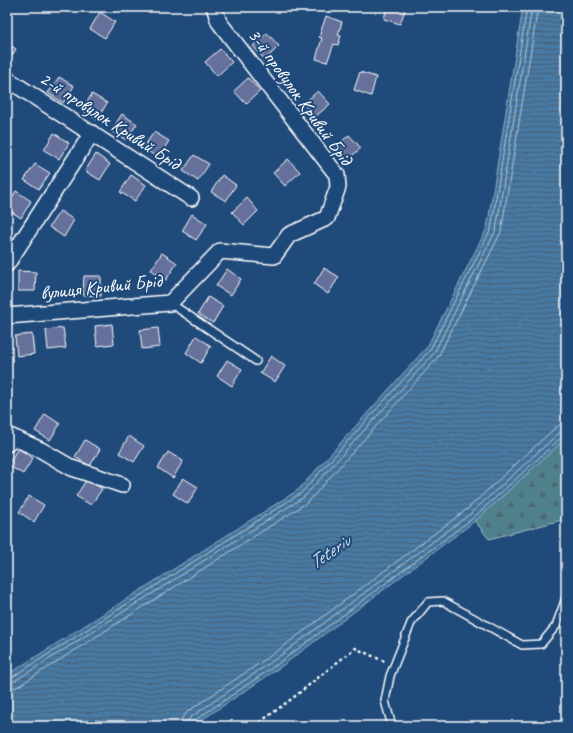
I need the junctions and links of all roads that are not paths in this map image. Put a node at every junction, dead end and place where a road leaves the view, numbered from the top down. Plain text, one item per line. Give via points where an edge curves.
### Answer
1 (214, 7) edge
2 (7, 79) edge
3 (92, 133) junction
4 (191, 198) dead end
5 (274, 256) joint
6 (7, 264) edge
7 (170, 303) junction
8 (7, 316) edge
9 (256, 361) dead end
10 (7, 444) edge
11 (122, 485) dead end
12 (566, 598) edge
13 (392, 726) edge

1 - 5 street, 3-й провулок Кривий Брід via 219,22 337,175 338,187 327,218 289,235
2 - 3 street, 2-й провулок Кривий Брід
3 - 4 street, 2-й провулок Кривий Брід
3 - 6 street
5 - 7 street, вулиця Кривий Брід via 220,252
7 - 8 street, вулиця Кривий Брід
7 - 9 lane
10 - 11 street via 12,437 72,468
12 - 13 lane via 556,626 541,644 522,646 443,602 428,602 411,623 390,676 385,701

